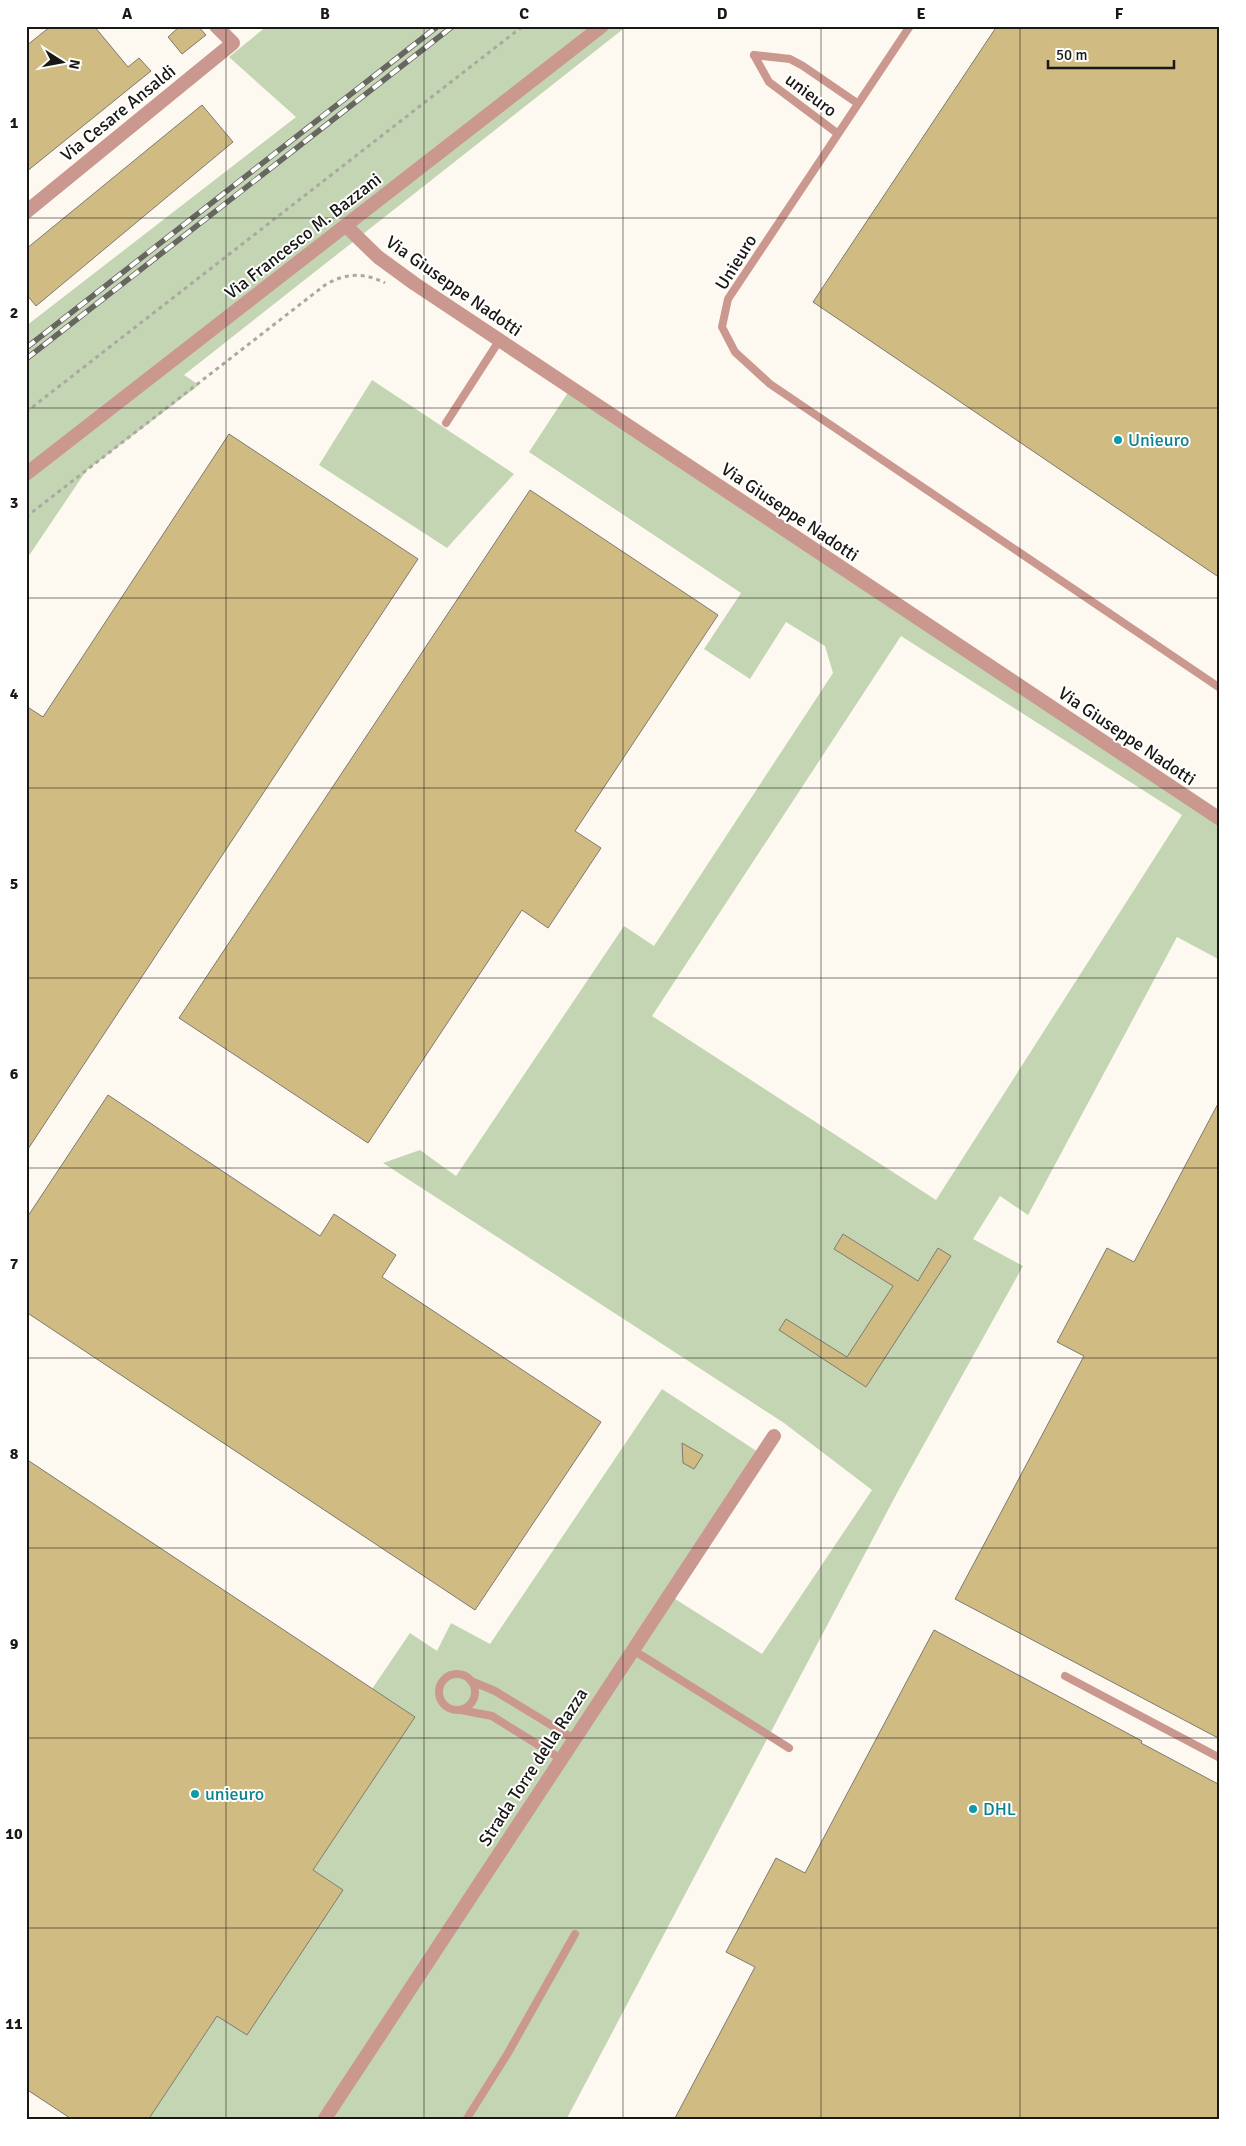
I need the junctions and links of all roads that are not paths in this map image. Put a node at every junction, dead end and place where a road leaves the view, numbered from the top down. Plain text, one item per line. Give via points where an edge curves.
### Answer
1 (216, 26) edge
2 (602, 26) edge
3 (910, 26) edge
4 (858, 103) junction
5 (837, 133) junction
6 (26, 212) edge
7 (346, 226) junction
8 (499, 341) junction
9 (446, 422) dead end
10 (26, 474) edge
11 (1220, 688) edge
12 (1220, 819) edge
13 (774, 1436) dead end
14 (633, 1650) junction
15 (1065, 1676) dead end
16 (471, 1681) junction
17 (461, 1710) junction
18 (574, 1739) junction
19 (789, 1748) dead end
20 (1220, 1758) edge
21 (561, 1759) junction
22 (575, 1934) dead end
23 (324, 2120) edge
24 (466, 2120) edge

1 - 6 street, Via Cesare Ansaldi via 233,43
2 - 7 street, Via Francesco M. Bazzani
3 - 4 lane, Unieuro
4 - 5 lane, Unieuro
4 - 5 lane, unieuro via 790,59 754,55 770,82
5 - 11 lane, Unieuro via 728,299 722,327 735,352 770,384
7 - 8 street, Via Giuseppe Nadotti via 378,257
7 - 10 street, Via Francesco M. Bazzani
8 - 9 lane
8 - 12 street, Via Giuseppe Nadotti
13 - 14 street, Strada Torre della Razza
14 - 18 street, Strada Torre della Razza
14 - 19 lane
15 - 20 lane
16 - 17 lane via 474,1698
16 - 17 lane via 456,1674 445,1678 439,1688 444,1705
16 - 18 lane via 495,1691
17 - 21 lane via 492,1716
18 - 21 street, Strada Torre della Razza
21 - 23 street, Strada Torre della Razza
22 - 24 lane

